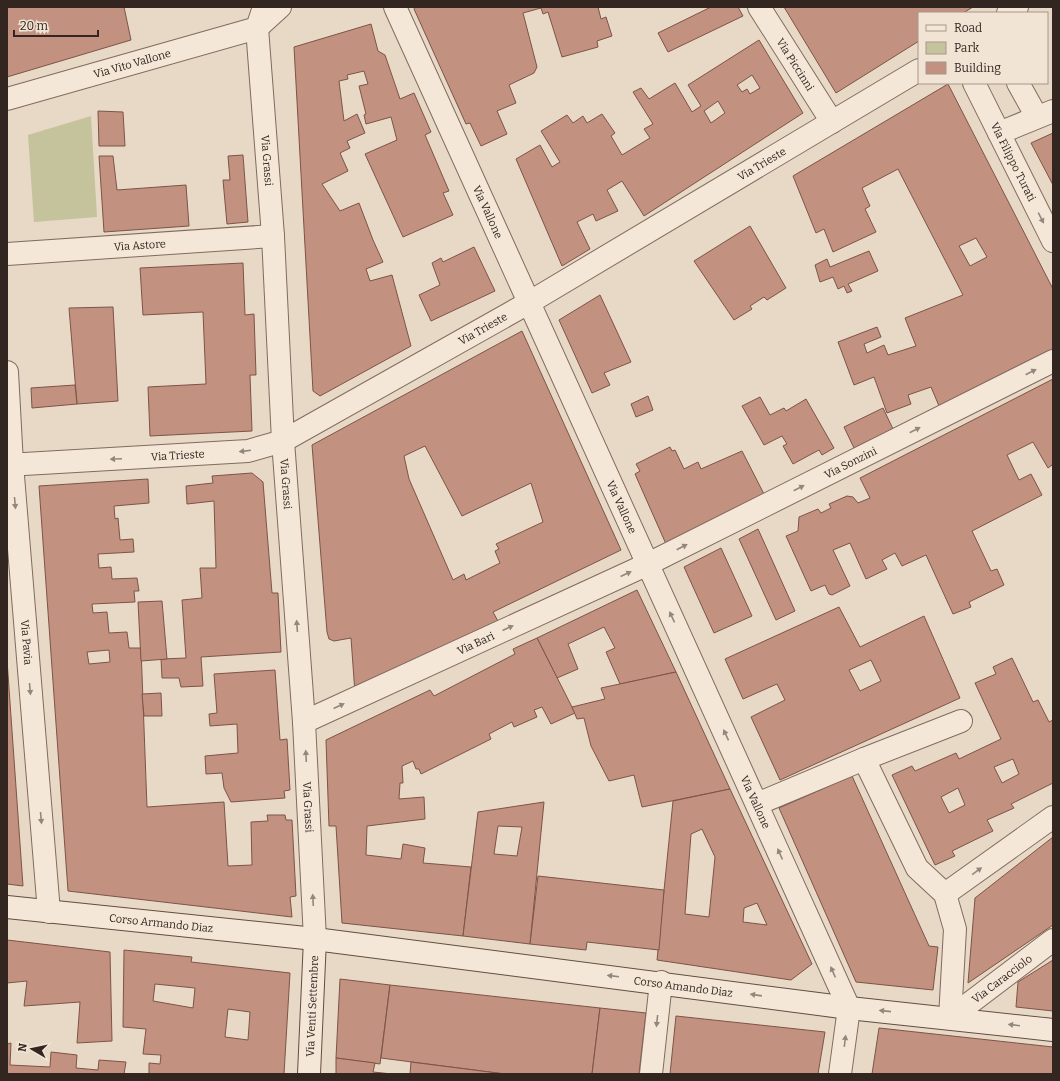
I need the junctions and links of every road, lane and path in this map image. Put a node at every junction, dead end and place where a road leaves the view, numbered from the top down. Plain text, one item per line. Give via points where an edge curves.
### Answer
1 (264, 7) edge
2 (280, 7) edge
3 (395, 7) edge
4 (759, 7) edge
5 (257, 28) junction
6 (918, 71) edge
7 (974, 84) edge
8 (1019, 84) edge
9 (7, 99) edge
10 (1045, 114) edge
11 (832, 122) junction
12 (999, 133) junction
13 (273, 236) junction
14 (1053, 241) edge
15 (7, 254) edge
16 (530, 302) junction
17 (1053, 360) edge
18 (7, 372) edge
19 (283, 441) junction
20 (10, 465) edge
21 (648, 564) junction
22 (961, 721) dead end
23 (304, 722) junction
24 (864, 759) junction
25 (757, 804) junction
26 (1053, 817) edge
27 (945, 894) junction
28 (7, 907) edge
29 (49, 912) junction
30 (315, 939) junction
31 (1053, 940) edge
32 (661, 982) junction
33 (849, 1008) junction
34 (950, 1018) junction
35 (1053, 1030) edge
36 (309, 1074) edge
37 (652, 1074) edge
38 (840, 1074) edge

1 - 5 street
2 - 5 street
3 - 16 street, Via Vallone
4 - 11 street, Via Piccinni
5 - 9 street, Via Vito Vallone
5 - 13 street, Via Grassi
6 - 11 street, Via Trieste
7 - 12 street, Via Filippo Turati
8 - 10 street
10 - 12 street
11 - 16 street, Via Trieste
12 -> 14 street, Via Filippo Turati
13 - 15 street, Via Astore
13 - 19 street, Via Grassi
16 - 19 street, Via Trieste
16 - 21 street, Via Vallone
21 -> 17 street, Via Sonzini
18 - 20 street, Via Pavia
19 -> 20 street, Via Trieste via 248,451
23 -> 19 street, Via Grassi
20 -> 29 street, Via Pavia
23 -> 21 street, Via Bari
25 -> 21 street, Via Vallone
22 - 24 street
30 -> 23 street, Via Grassi
24 - 25 street
24 - 27 street via 917,868
33 -> 25 street, Via Vallone
27 -> 26 street
27 - 34 street via 955,929
28 - 29 street, Corso Armando Diaz
29 - 30 street, Corso Armando Diaz
32 -> 30 street, Corso Amando Diaz
30 - 36 street, Via Venti Settembre
31 - 34 street, Via Caracciolo
33 -> 32 street, Corso Amando Diaz
32 -> 37 street
34 -> 33 street, Corso Amando Diaz
38 -> 33 street
35 -> 34 street, Corso Amando Diaz

